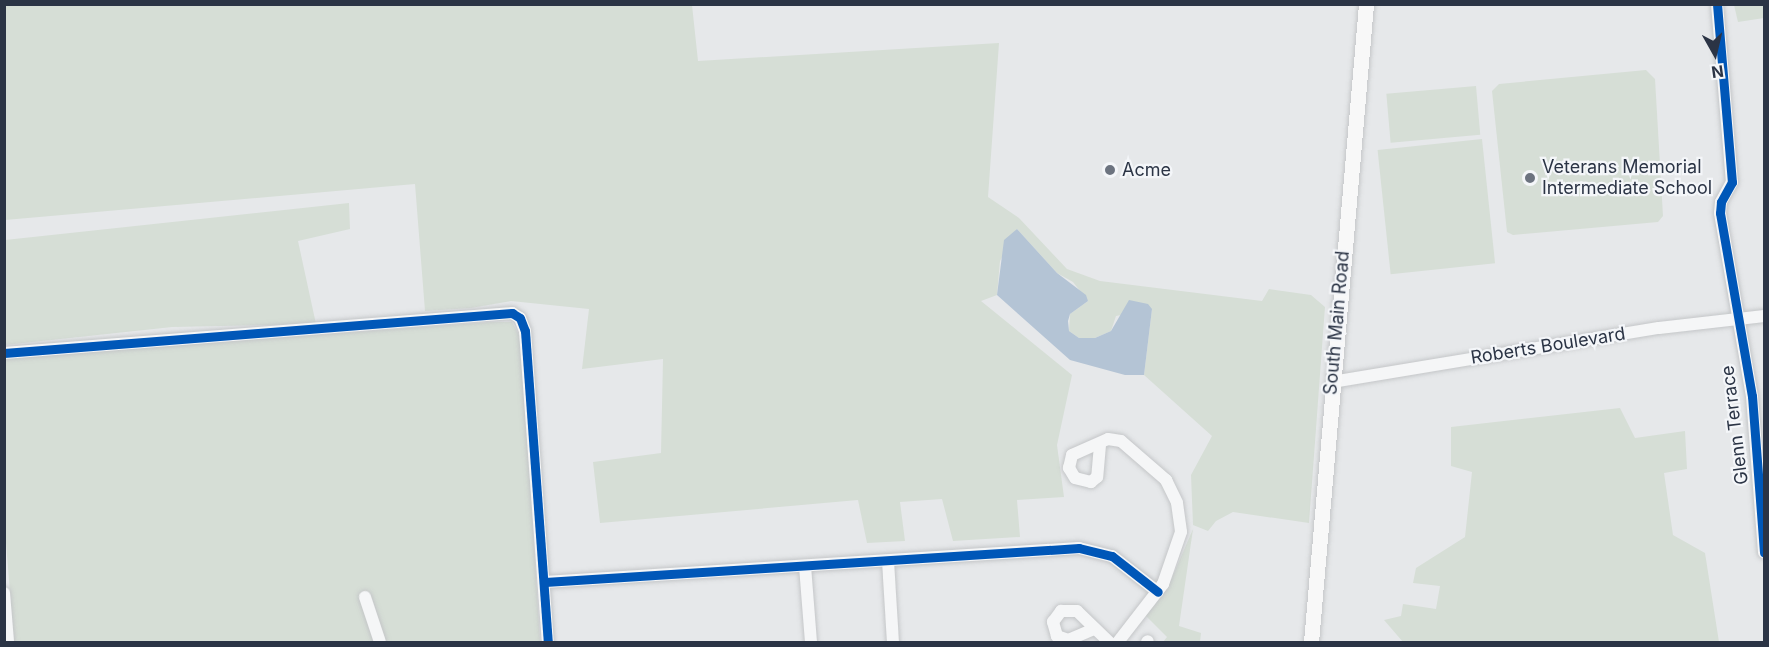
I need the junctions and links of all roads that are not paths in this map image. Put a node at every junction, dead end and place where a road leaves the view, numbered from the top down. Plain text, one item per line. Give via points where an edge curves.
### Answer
1 (1366, 4) edge
2 (1717, 4) edge
3 (1764, 316) edge
4 (1736, 322) junction
5 (4, 353) edge
6 (1332, 382) junction
7 (1100, 445) dead end
8 (1764, 553) edge
9 (888, 561) junction
10 (805, 566) junction
11 (545, 582) junction
12 (1158, 592) junction
13 (4, 593) edge
14 (365, 597) dead end
15 (1094, 629) dead end
16 (8, 642) edge
17 (380, 642) edge
18 (548, 642) edge
19 (811, 642) edge
20 (892, 642) edge
21 (1109, 642) edge
22 (1118, 642) edge
23 (1311, 642) edge

1 - 6 main road, South Main Road
2 - 4 street, Glenn Terrace via 1732,183 1721,202 1721,222
3 - 4 street, Roberts Boulevard
4 - 6 street, Roberts Boulevard via 1659,328
4 - 8 street, Glenn Terrace via 1752,396
5 - 11 street via 512,313 520,318 525,331
6 - 23 main road, South Main Road
7 - 12 street via 1108,439 1121,441 1172,490 1181,532 1172,566
9 - 10 street
9 - 12 street via 1091,549 1112,556
9 - 20 street
10 - 11 street
10 - 19 street
11 - 18 street
12 - 22 street
13 - 16 street
14 - 17 street
15 - 21 street

